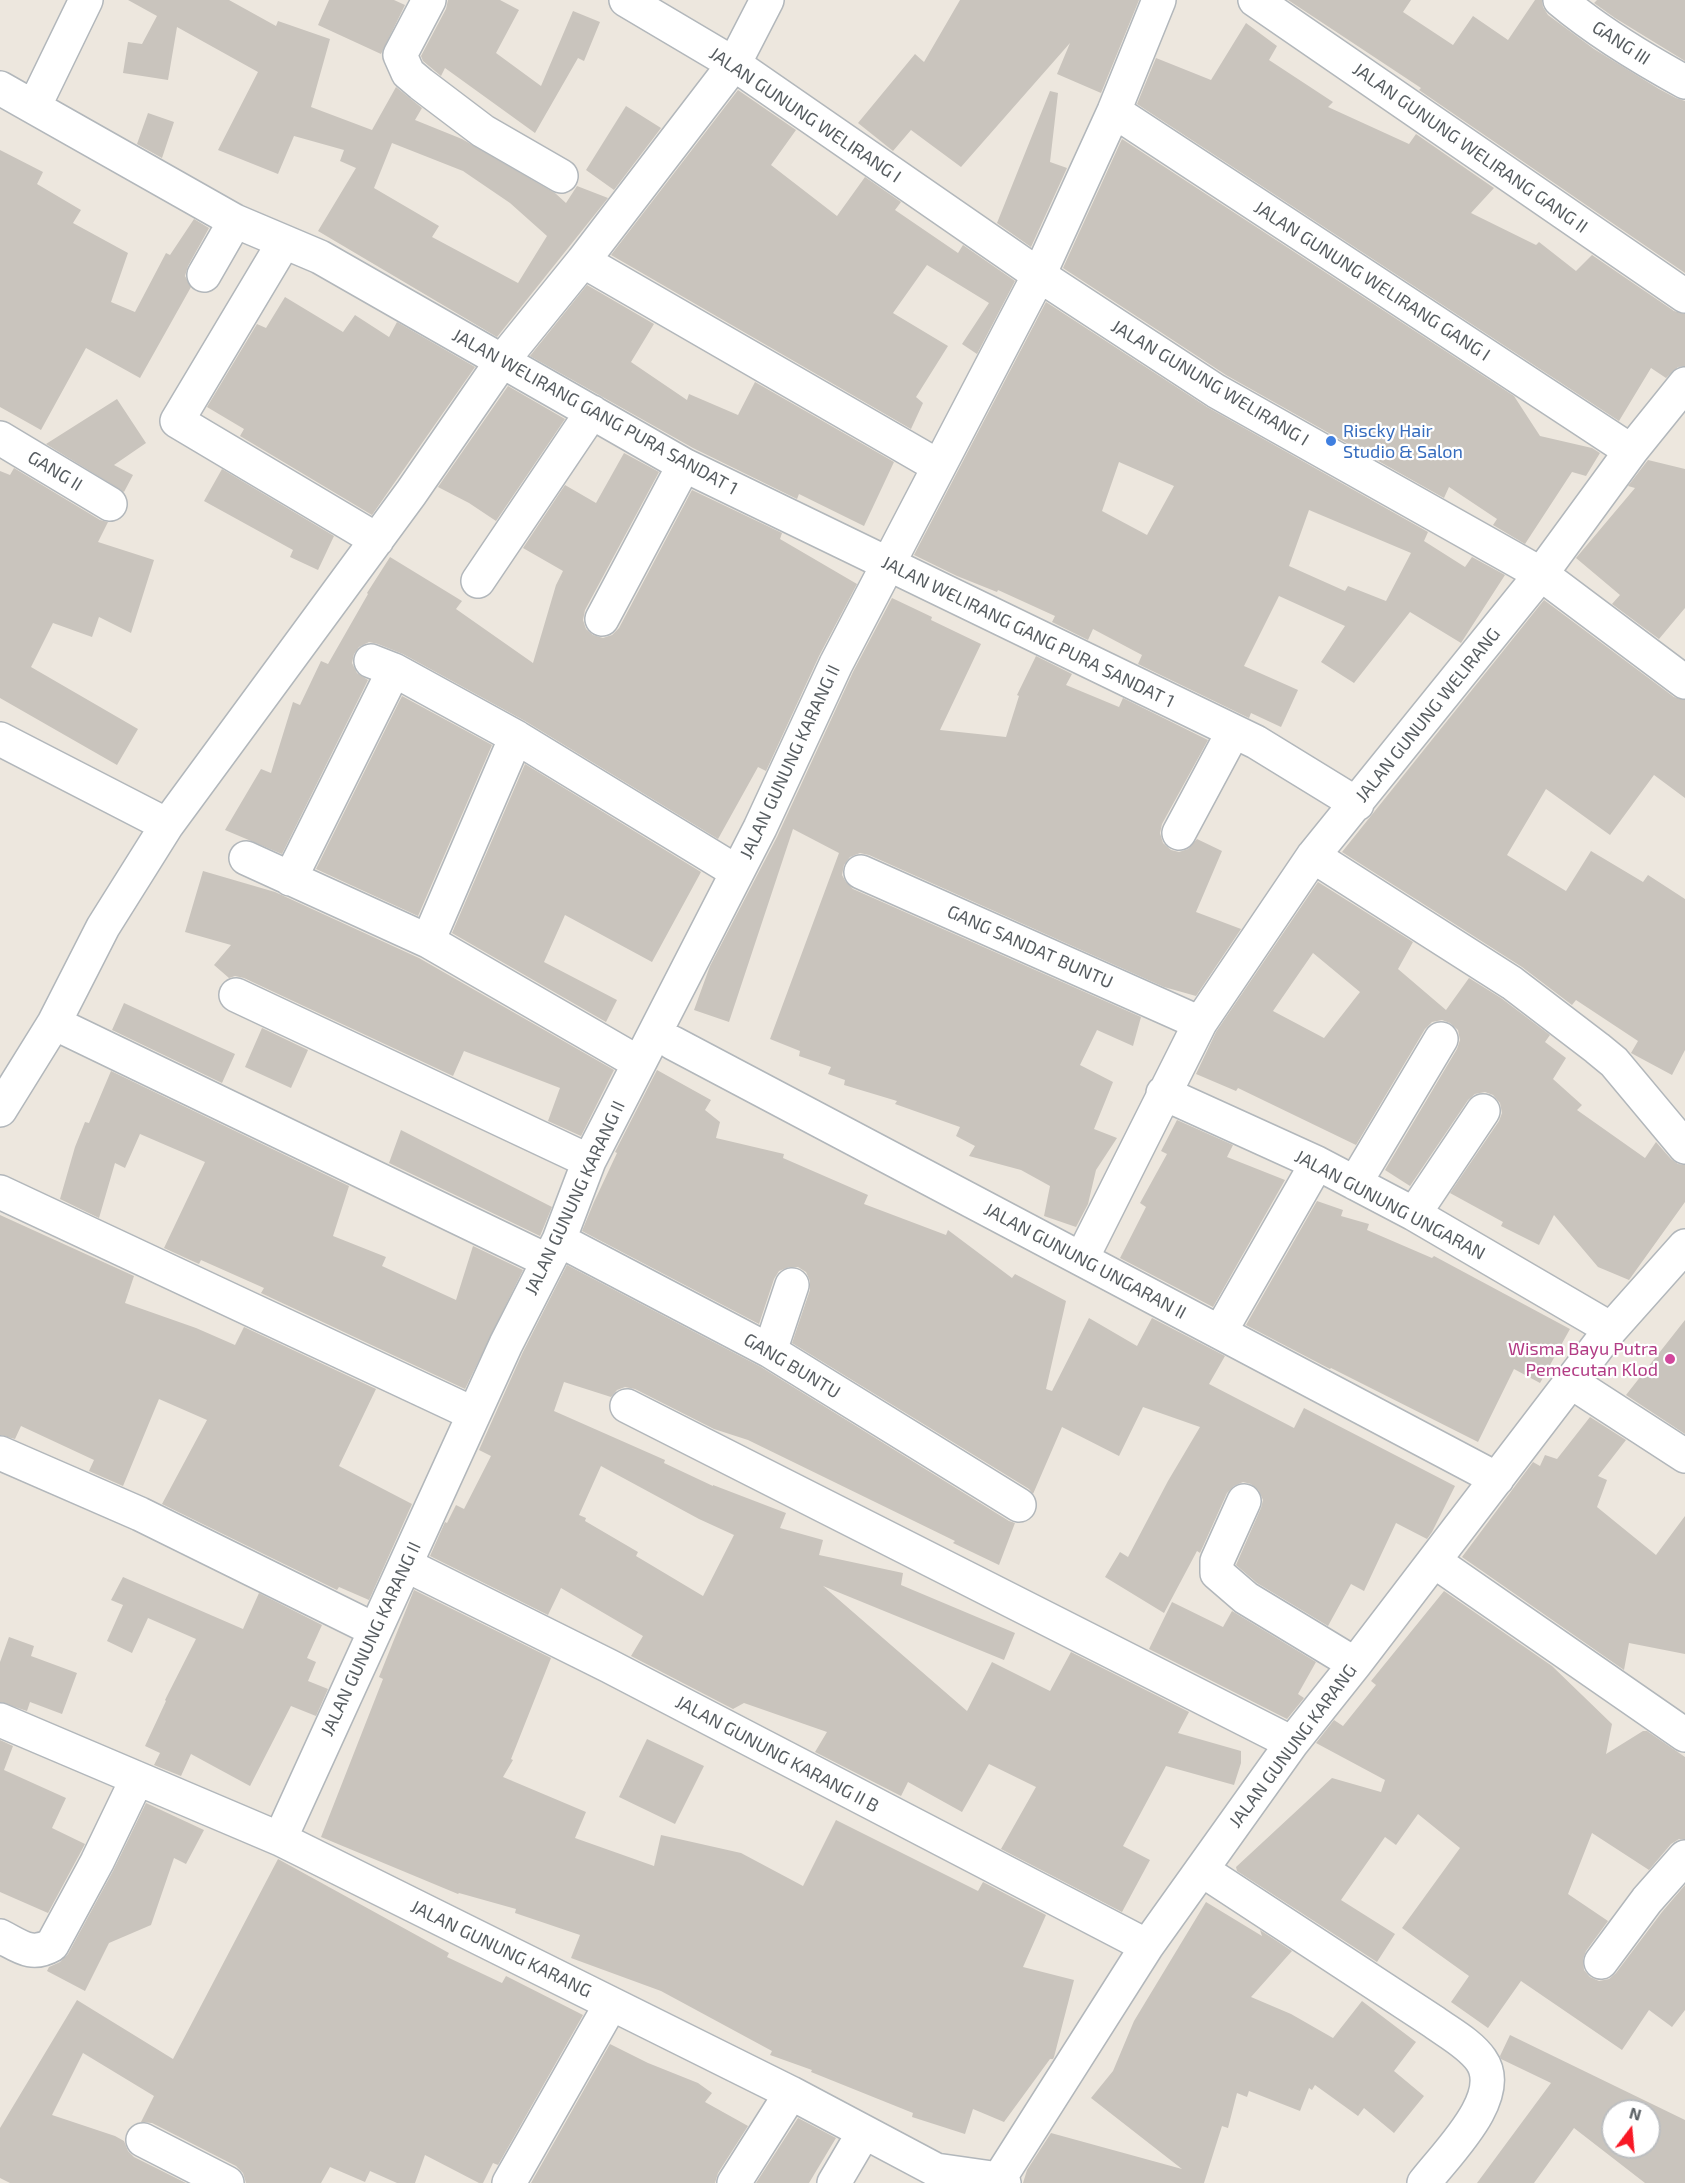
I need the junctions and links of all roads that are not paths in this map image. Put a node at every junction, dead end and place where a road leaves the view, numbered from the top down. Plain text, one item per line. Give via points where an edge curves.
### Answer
1 (86, 0) edge
2 (429, 0) edge
3 (626, 0) edge
4 (767, 0) edge
5 (1159, 0) edge
6 (1255, 0) edge
7 (1560, 0) edge
8 (734, 64) junction
9 (1685, 82) edge
10 (0, 88) edge
11 (34, 107) junction
12 (1114, 111) junction
13 (561, 176) dead end
14 (235, 221) junction
15 (284, 242) junction
16 (584, 261) junction
17 (204, 275) dead end
18 (1039, 275) junction
19 (1685, 296) edge
20 (502, 361) junction
21 (1685, 384) edge
22 (592, 412) junction
23 (0, 438) edge
24 (1631, 451) junction
25 (684, 465) junction
26 (938, 466) junction
27 (110, 504) dead end
28 (377, 540) junction
29 (887, 564) junction
30 (1541, 574) junction
31 (478, 581) dead end
32 (602, 619) dead end
33 (1685, 682) edge
34 (516, 736) junction
35 (1231, 736) dead end
36 (0, 739) edge
37 (1357, 804) junction
38 (167, 825) junction
39 (1179, 833) dead end
40 (1313, 856) junction
41 (246, 858) dead end
42 (737, 872) junction
43 (861, 872) dead end
44 (290, 879) junction
45 (428, 941) junction
46 (236, 995) dead end
47 (54, 1023) junction
48 (1200, 1023) junction
49 (1441, 1038) dead end
50 (673, 1043) dead end
51 (639, 1062) junction
52 (1163, 1093) junction
53 (0, 1110) edge
54 (1483, 1111) dead end
55 (1685, 1147) edge
56 (589, 1161) junction
57 (1317, 1162) junction
58 (1355, 1183) junction
59 (0, 1192) edge
60 (1414, 1214) junction
61 (1685, 1246) edge
62 (554, 1251) junction
63 (1082, 1258) junction
64 (792, 1285) dead end
65 (1611, 1329) junction
66 (1220, 1332) junction
67 (770, 1351) junction
68 (1571, 1383) junction
69 (627, 1406) dead end
70 (474, 1414) junction
71 (0, 1453) edge
72 (1685, 1456) edge
73 (1497, 1479) junction
74 (1244, 1501) dead end
75 (1019, 1505) dead end
76 (1434, 1561) junction
77 (406, 1565) junction
78 (375, 1630) junction
79 (1355, 1664) junction
80 (0, 1720) edge
81 (1685, 1735) edge
82 (1292, 1743) junction
83 (137, 1779) junction
84 (280, 1839) junction
85 (1685, 1857) edge
86 (1202, 1870) junction
87 (0, 1936) edge
88 (1147, 1946) junction
89 (1601, 1962) dead end
90 (611, 2004) junction
91 (791, 2093) junction
92 (864, 2132) junction
93 (143, 2140) dead end
94 (932, 2176) edge
95 (1002, 2181) edge
96 (227, 2183) edge
97 (510, 2183) edge
98 (735, 2183) edge
99 (834, 2183) edge
100 (1424, 2183) edge

1 - 11 street
2 - 13 street via 400,56 408,73 483,131
3 - 8 street, JALAN GUNUNG WELIRANG I
4 - 8 street
5 - 12 street
6 - 19 street, JALAN GUNUNG WELIRANG GANG II
7 - 9 street, GANG III via 1622,45
8 - 16 street
8 - 18 street, JALAN GUNUNG WELIRANG I
10 - 11 street, JALAN WELIRANG GANG PURA SANDAT 1
11 - 14 street, JALAN WELIRANG GANG PURA SANDAT 1
12 - 18 street
12 - 24 street, JALAN GUNUNG WELIRANG GANG I
14 - 15 street, JALAN WELIRANG GANG PURA SANDAT 1
14 - 17 street
15 - 20 street, JALAN WELIRANG GANG PURA SANDAT 1 via 320,257
15 - 28 street via 177,421
16 - 20 street
16 - 26 street
18 - 26 street
18 - 30 street, JALAN GUNUNG WELIRANG I via 1216,391
20 - 22 street, JALAN WELIRANG GANG PURA SANDAT 1
20 - 28 street
21 - 24 street, JALAN GUNUNG WELIRANG
22 - 25 street, JALAN WELIRANG GANG PURA SANDAT 1
22 - 31 street
23 - 27 street, GANG II
24 - 30 street, JALAN GUNUNG WELIRANG
25 - 29 street, JALAN WELIRANG GANG PURA SANDAT 1
25 - 32 street
26 - 29 street
28 - 38 street
29 - 37 street, JALAN WELIRANG GANG PURA SANDAT 1 via 1256,742
29 - 42 street, JALAN GUNUNG KARANG II
30 - 33 street
30 - 37 street, JALAN GUNUNG WELIRANG
34 - 42 street
34 - 44 street via 383,666
34 - 45 street
35 - 39 street
36 - 38 street
37 - 40 street, JALAN GUNUNG WELIRANG
38 - 47 street via 103,927
40 - 48 street
40 - 55 street via 1512,983 1597,1048 1614,1062
41 - 44 street
42 - 51 street, JALAN GUNUNG KARANG II
43 - 48 street, GANG SANDAT BUNTU
44 - 45 street
45 - 51 street
46 - 56 street
47 - 53 street
47 - 62 street, GANG BUNTU
48 - 52 street
49 - 58 street
50 - 63 street, JALAN GUNUNG UNGARAN II
51 - 56 street, JALAN GUNUNG KARANG II
52 - 57 street, JALAN GUNUNG UNGARAN
52 - 63 street
54 - 60 street
56 - 62 street, JALAN GUNUNG KARANG II
57 - 58 street, JALAN GUNUNG UNGARAN
57 - 66 street
58 - 60 street, JALAN GUNUNG UNGARAN
59 - 70 street
60 - 65 street, JALAN GUNUNG UNGARAN
61 - 65 street, JALAN GUNUNG KARANG
62 - 67 street, GANG BUNTU
62 - 70 street, JALAN GUNUNG KARANG II
63 - 66 street, JALAN GUNUNG UNGARAN II
64 - 67 street
65 - 68 street, JALAN GUNUNG KARANG
66 - 73 street, JALAN GUNUNG UNGARAN II
67 - 75 street, GANG BUNTU
68 - 72 street
68 - 73 street, JALAN GUNUNG KARANG
69 - 82 street
70 - 77 street, JALAN GUNUNG KARANG II
71 - 78 street via 140,1514
73 - 76 street, JALAN GUNUNG KARANG
74 - 79 street via 1217,1562 1217,1573 1246,1598
76 - 79 street, JALAN GUNUNG KARANG
76 - 81 street
77 - 78 street, JALAN GUNUNG KARANG II
77 - 88 street, JALAN GUNUNG KARANG II B via 620,1671
78 - 84 street, JALAN GUNUNG KARANG II
79 - 82 street, JALAN GUNUNG KARANG
80 - 83 street, JALAN GUNUNG KARANG
82 - 86 street, JALAN GUNUNG KARANG
83 - 84 street, JALAN GUNUNG KARANG
83 - 87 street via 52,1945 35,1952
84 - 90 street, JALAN GUNUNG KARANG
85 - 89 street
86 - 88 street, JALAN GUNUNG KARANG
86 - 100 street via 1434,2022 1480,2059 1489,2082 1484,2100
88 - 95 street, JALAN GUNUNG KARANG
90 - 91 street, JALAN GUNUNG KARANG
90 - 97 street
91 - 92 street, JALAN GUNUNG KARANG
91 - 98 street
92 - 94 street, JALAN GUNUNG KARANG
92 - 99 street
93 - 96 street
94 - 95 street, JALAN GUNUNG KARANG

